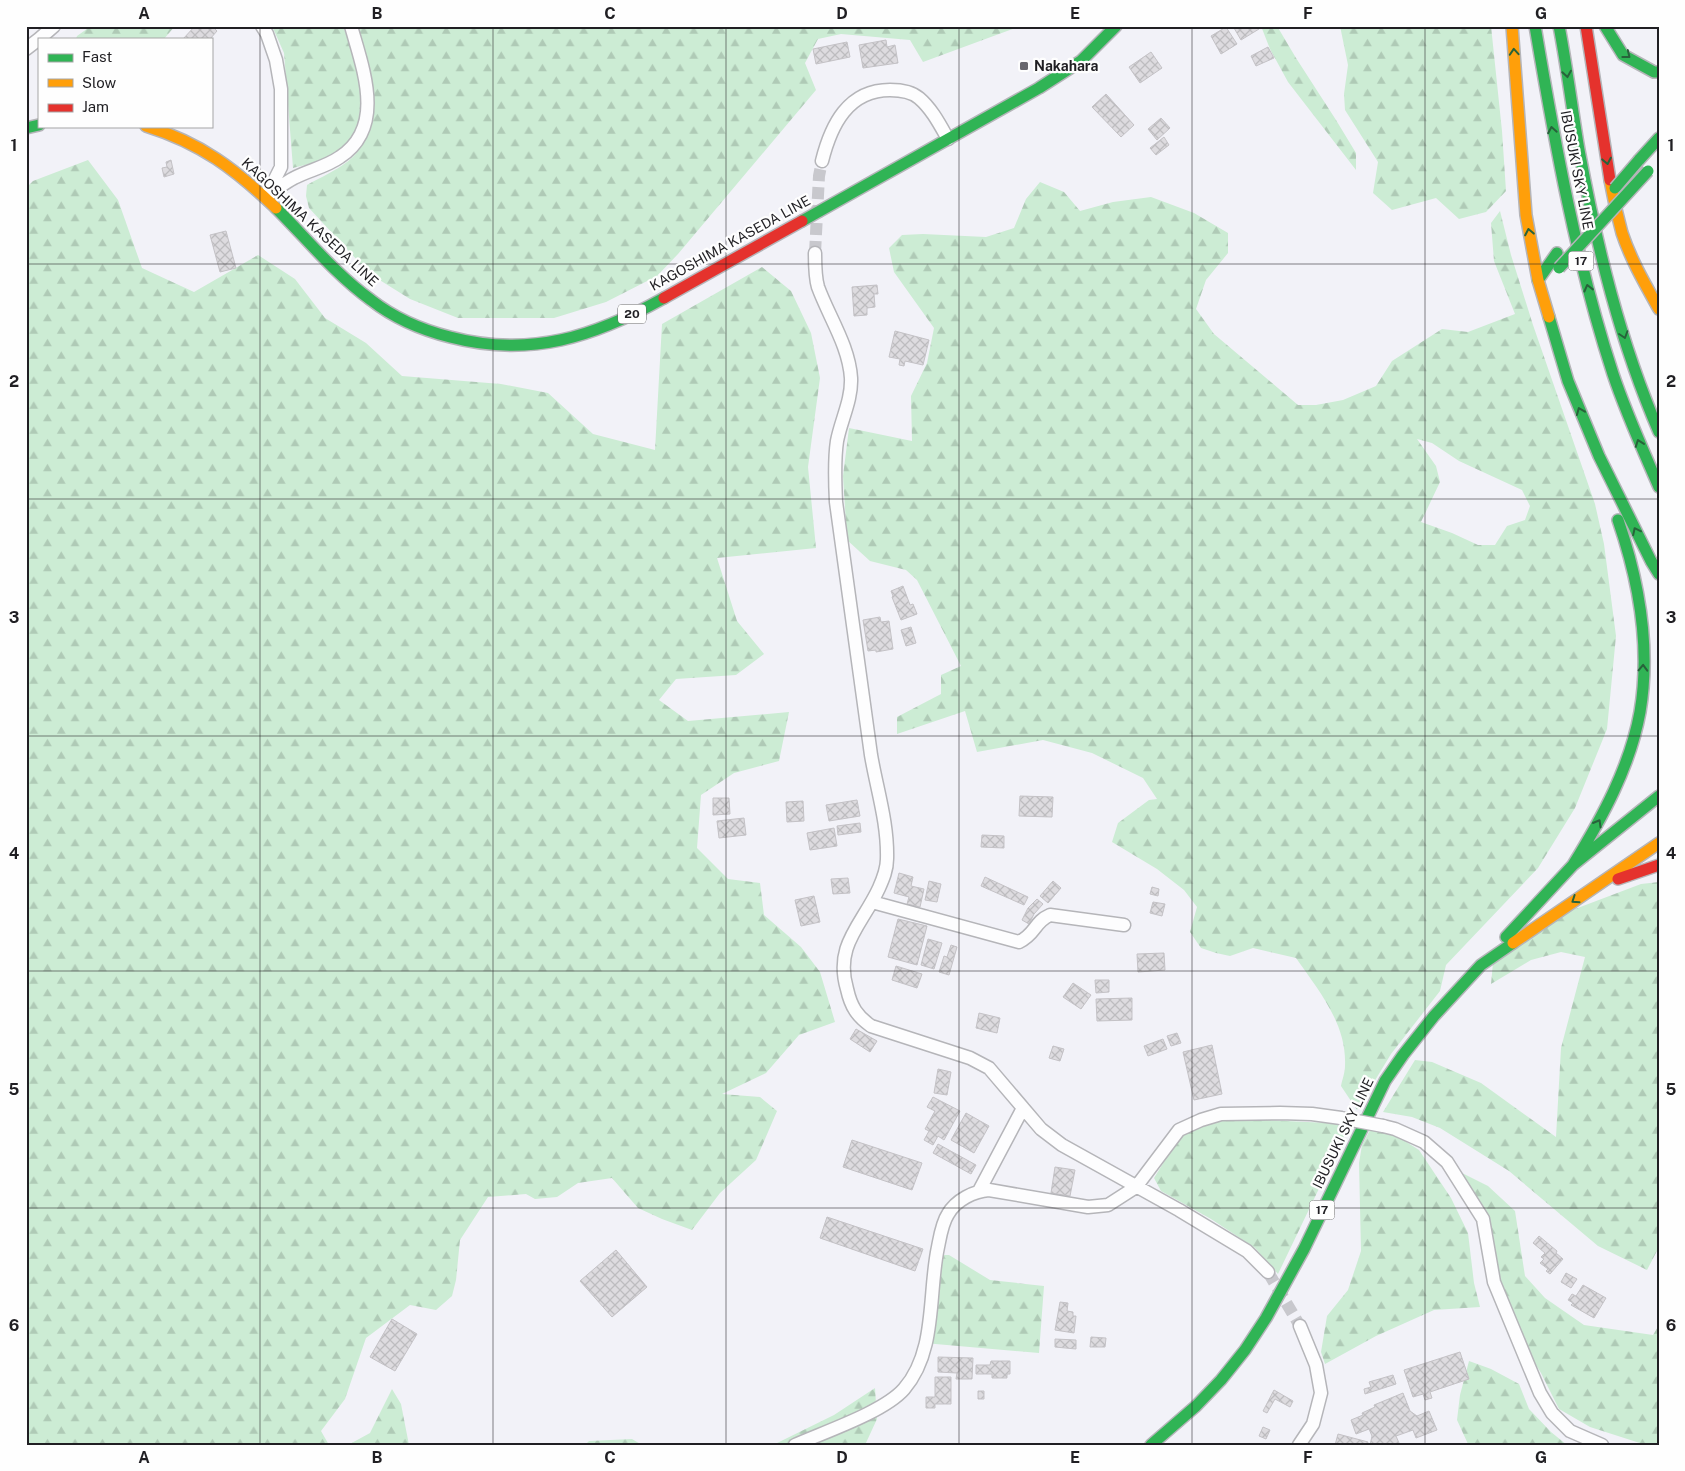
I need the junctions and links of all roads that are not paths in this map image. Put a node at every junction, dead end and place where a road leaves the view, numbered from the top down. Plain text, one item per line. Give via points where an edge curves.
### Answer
1 (54, 26) edge
2 (262, 26) edge
3 (351, 26) edge
4 (1116, 26) edge
5 (1512, 26) edge
6 (1535, 26) edge
7 (1559, 26) edge
8 (1586, 26) edge
9 (1605, 26) edge
10 (40, 38) edge
11 (38, 40) edge
12 (26, 50) edge
13 (1659, 72) edge
14 (152, 128) edge
15 (1659, 138) edge
16 (948, 139) junction
17 (822, 161) tunnel mouth
18 (1651, 168) dead end
19 (266, 198) junction
20 (815, 253) tunnel mouth
21 (1538, 280) junction
22 (1659, 309) edge
23 (1659, 432) edge
24 (1599, 456) junction
25 (1659, 487) edge
26 (1659, 574) edge
27 (1659, 796) edge
28 (1659, 843) edge
29 (1659, 864) edge
30 (1573, 865) junction
31 (1592, 888) junction
32 (872, 902) junction
33 (1124, 925) dead end
34 (1481, 965) junction
35 (1023, 1108) junction
36 (1136, 1187) junction
37 (979, 1191) junction
38 (1268, 1272) tunnel mouth
39 (1300, 1326) tunnel mouth
40 (795, 1445) edge
41 (1151, 1445) edge
42 (1300, 1445) edge
43 (1602, 1445) edge

1 - 10 street
2 - 19 street via 276,60 281,89 281,166
3 - 19 street via 368,97 364,129 354,147 340,158 295,177
4 - 16 main road, KAGOSHIMA KASEDA LINE / 20 via 1082,61
21 -> 5 main road via 1526,214
25 -> 6 main road, IBUSUKI SKY LINE / 17 via 1642,452 1599,333 1567,207
7 -> 23 main road, IBUSUKI SKY LINE / 17 via 1582,163 1613,304 1645,402
8 -> 22 main road via 1606,157 1620,223 1638,273
9 -> 13 main road via 1623,55
11 - 12 street
14 - 19 main road, KAGOSHIMA KASEDA LINE / 20 via 200,147 244,177
15 - 21 main road, bridge
16 - 17 street via 933,113 918,97 900,90 873,92 854,101 842,113 833,127
16 - 19 main road, KAGOSHIMA KASEDA LINE / 20 via 617,322 559,342 524,346 483,344 448,337 394,316 342,276
18 - 21 main road, bridge via 1560,268
20 - 32 street via 818,286 841,339 851,377 849,400 836,448 836,502 873,767 888,840 887,865
24 -> 21 main road via 1568,381
26 -> 24 main road
30 -> 24 main road via 1602,816 1629,751 1640,712 1644,671 1638,595 1627,543 1601,473
27 - 30 main road
28 - 31 main road, IBUSUKI SKY LINE / 17
29 - 31 main road
30 - 34 main road
31 -> 34 main road, IBUSUKI SKY LINE / 17
32 - 33 street via 1019,942 1029,937 1041,919 1050,915
32 - 35 street via 845,949 843,964 844,982 860,1018 871,1026 970,1058 989,1068
34 - 41 main road, IBUSUKI SKY LINE / 17 via 1434,1016 1385,1081 1292,1275 1251,1339 1220,1381
35 - 36 street via 1041,1129 1062,1145
35 - 37 street
36 - 37 street via 1108,1205 1088,1207
36 - 38 street via 1247,1252
36 - 43 street, bridge via 1179,1130 1221,1114 1312,1114 1396,1129 1424,1142 1447,1162 1483,1219 1494,1282 1540,1393 1552,1413 1570,1431
37 - 40 street via 959,1202 947,1214 936,1257 924,1350 916,1372 903,1390 887,1404
39 - 42 street via 1316,1365 1321,1393 1313,1424

